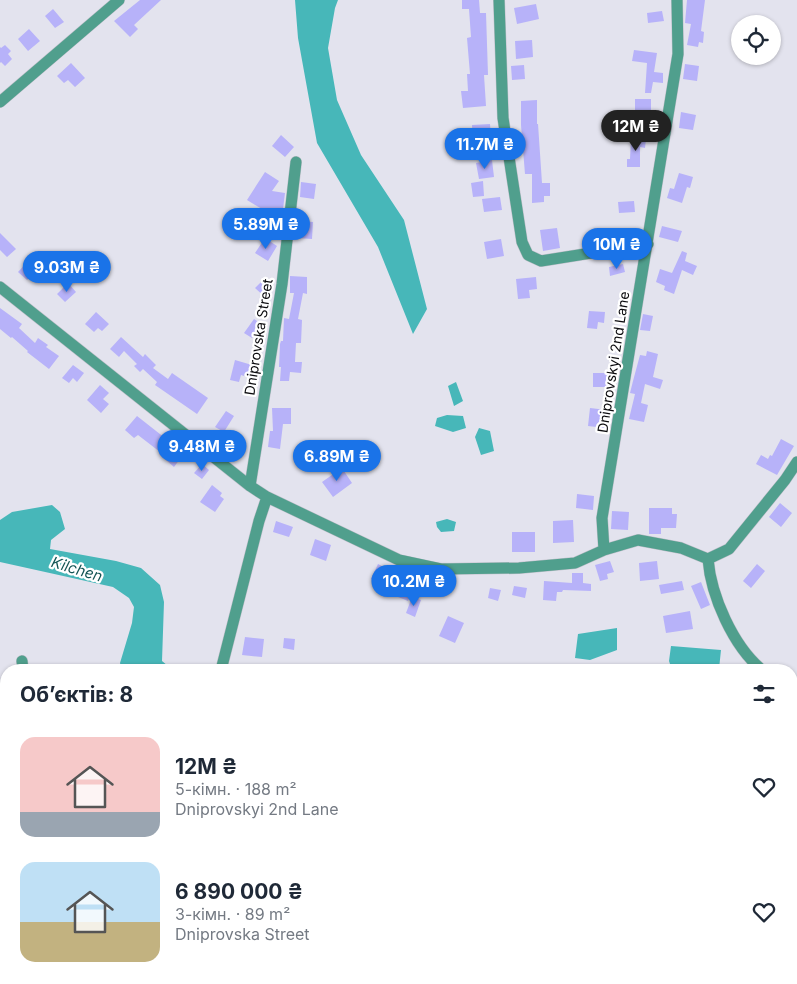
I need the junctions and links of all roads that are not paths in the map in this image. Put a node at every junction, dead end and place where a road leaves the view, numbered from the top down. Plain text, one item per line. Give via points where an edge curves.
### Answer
1 (119, 0) edge
2 (499, 0) edge
3 (677, 0) edge
4 (0, 102) edge
5 (296, 162) dead end
6 (648, 244) junction
7 (0, 287) edge
8 (797, 462) edge
9 (250, 486) junction
10 (267, 497) junction
11 (604, 550) junction
12 (708, 559) junction
13 (223, 664) edge
14 (755, 664) edge

1 - 4 street
2 - 6 street via 503,118 522,242 528,255 541,261
3 - 6 street, Dniprovskyi 2nd Lane via 678,54
5 - 9 street, Dniprovska Street via 282,284
6 - 11 street, Dniprovskyi 2nd Lane via 602,518
7 - 9 street
8 - 12 street via 729,549
9 - 10 street
10 - 11 street via 399,560 440,568 519,568 576,563
10 - 13 street
11 - 12 street via 638,540 681,548
12 - 14 street via 713,587 734,639

